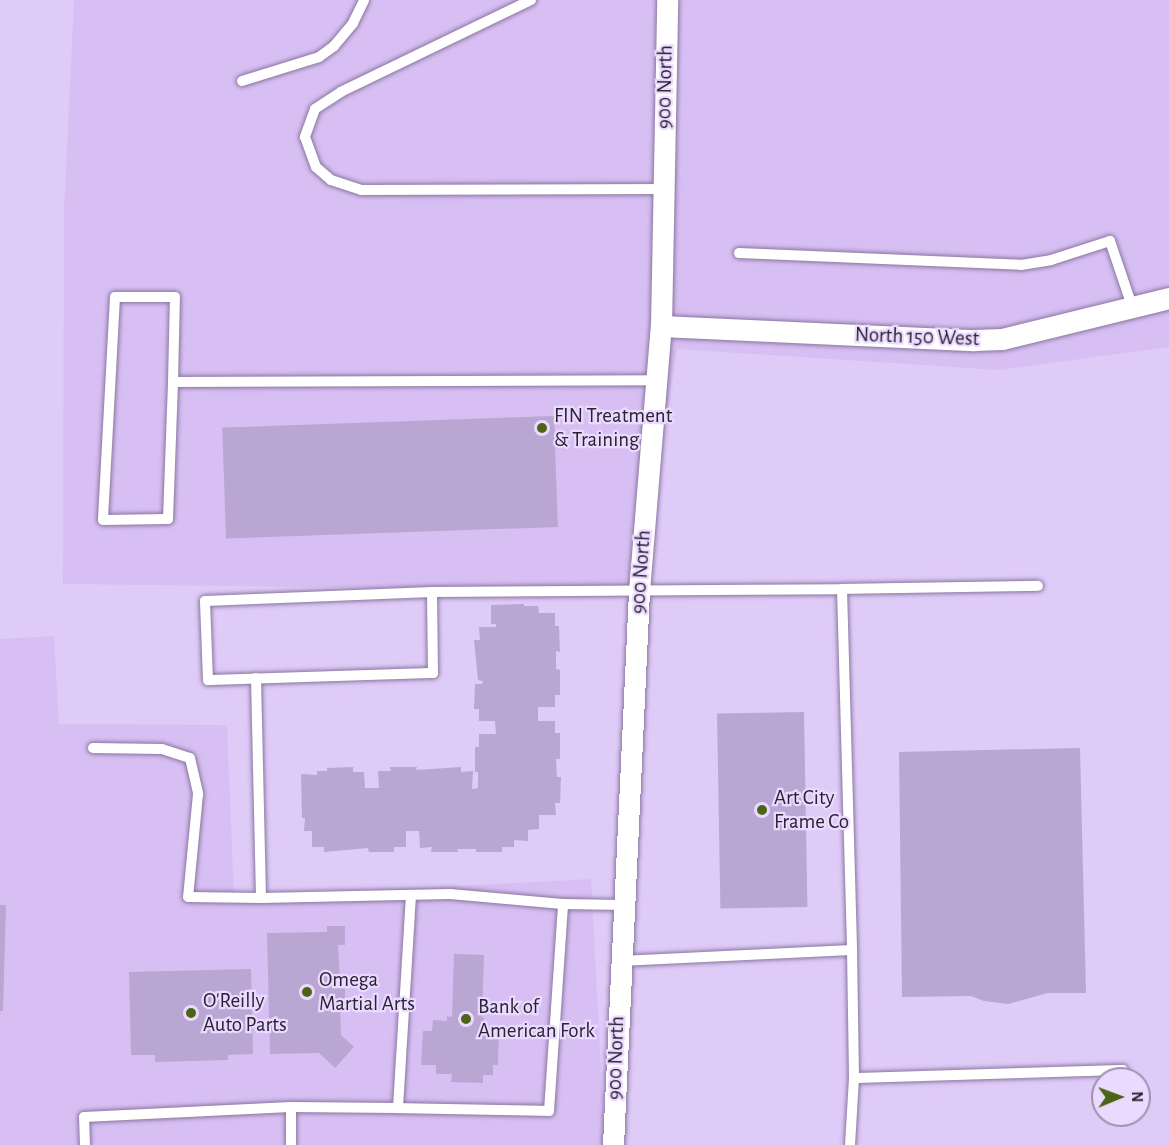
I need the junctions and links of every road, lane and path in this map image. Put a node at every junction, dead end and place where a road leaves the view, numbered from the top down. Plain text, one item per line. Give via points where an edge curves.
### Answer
1 (364, 0) edge
2 (531, 0) edge
3 (667, 0) edge
4 (242, 81) dead end
5 (663, 189) junction
6 (739, 253) dead end
7 (1169, 298) edge
8 (1132, 306) junction
9 (661, 326) junction
10 (656, 381) junction
11 (173, 382) junction
12 (1038, 586) dead end
13 (842, 589) junction
14 (639, 591) junction
15 (432, 592) junction
16 (256, 678) junction
17 (93, 748) dead end
18 (411, 895) junction
19 (261, 898) junction
20 (563, 904) junction
21 (624, 905) junction
22 (852, 950) junction
23 (620, 961) junction
24 (1091, 1071) edge
25 (854, 1078) junction
26 (291, 1107) junction
27 (398, 1108) junction
28 (85, 1145) edge
29 (291, 1145) edge
30 (613, 1145) edge
31 (849, 1145) edge

1 - 4 lane via 353,23 319,57
2 - 5 lane via 341,92 315,110 305,137 316,167 331,180 361,190
3 - 5 street, 900 North
5 - 9 street, 900 North
6 - 8 lane via 1021,265 1110,241
7 - 8 street, North 150 West
8 - 9 street, North 150 West via 1002,339
9 - 10 street, 900 North
10 - 11 lane
10 - 14 street, 900 North
11 - 11 lane via 168,519 103,520 115,297 175,297
12 - 13 lane
13 - 14 lane
13 - 22 lane
14 - 15 lane
14 - 21 street, 900 North
15 - 16 lane via 433,673
15 - 16 lane via 205,601 208,680
16 - 19 lane
17 - 19 lane via 162,750 190,758 198,794 188,897
18 - 19 lane
18 - 20 lane via 450,894
18 - 27 lane
20 - 21 lane
20 - 27 lane via 549,1111
21 - 23 street, 900 North
22 - 23 lane
22 - 25 lane
23 - 30 street, 900 North
24 - 25 lane
25 - 31 lane
26 - 27 lane
26 - 28 lane via 84,1117
26 - 29 lane

